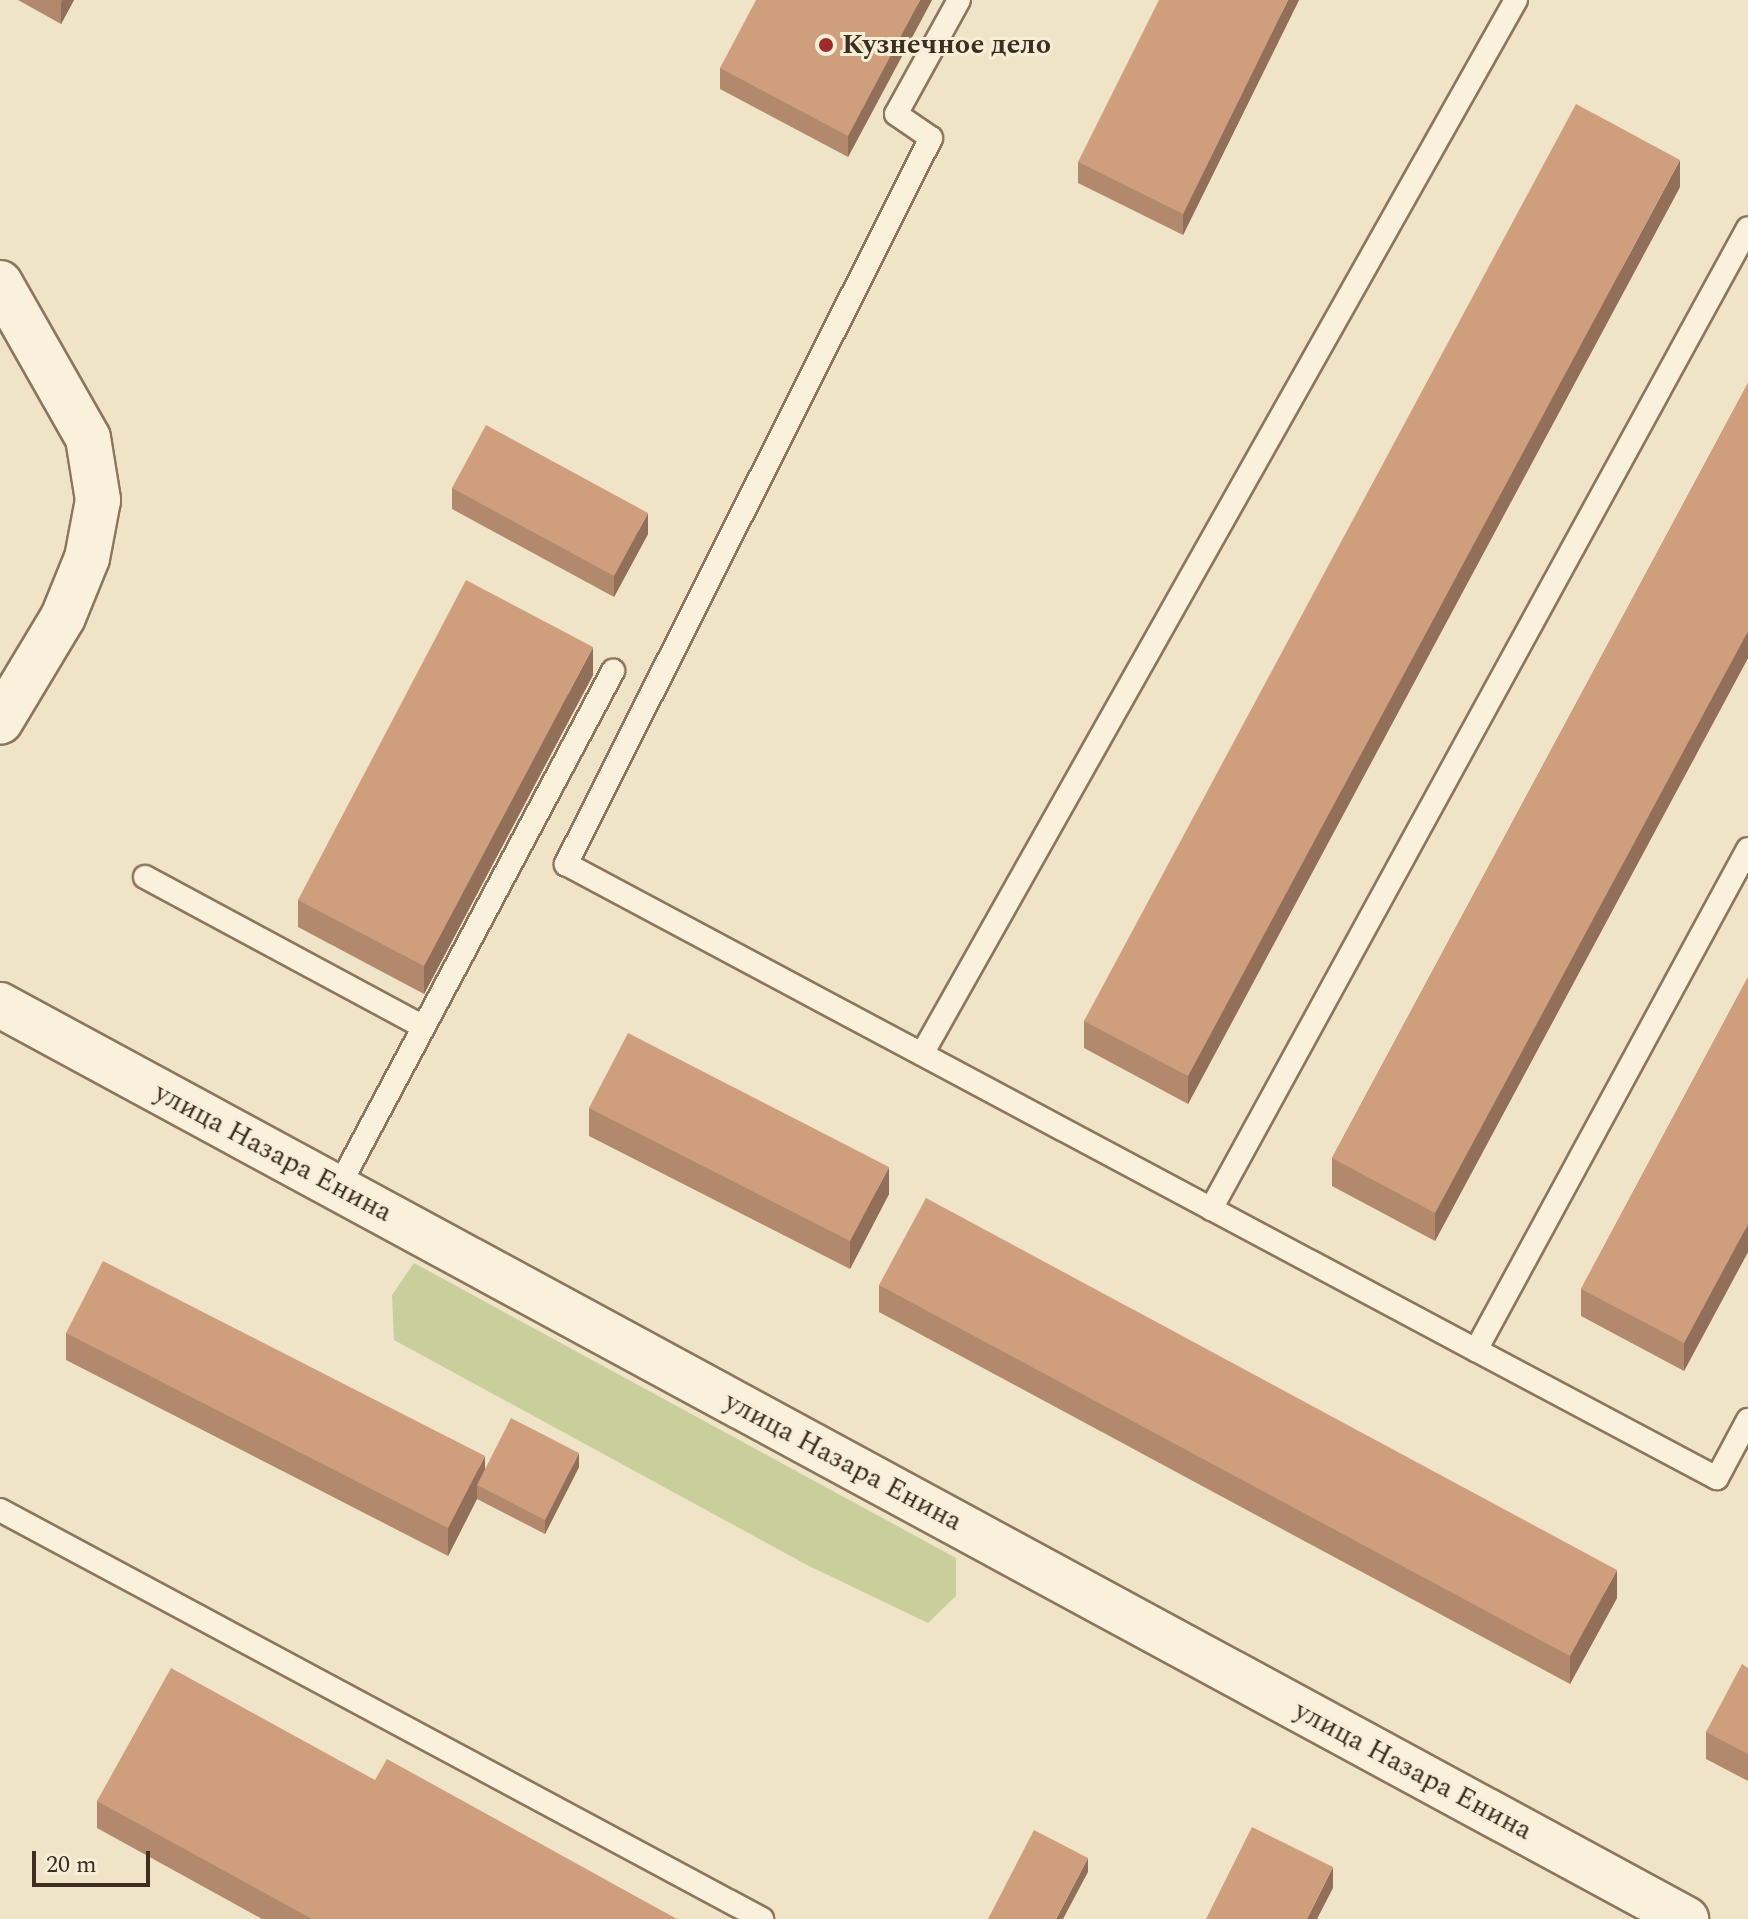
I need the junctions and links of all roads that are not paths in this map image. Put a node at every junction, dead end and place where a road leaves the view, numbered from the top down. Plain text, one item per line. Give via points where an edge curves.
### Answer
1 (959, 0) edge
2 (1516, 0) edge
3 (1748, 228) edge
4 (0, 283) edge
5 (613, 671) dead end
6 (0, 722) edge
7 (1748, 849) edge
8 (145, 877) dead end
9 (0, 1005) edge
10 (423, 1027) junction
11 (922, 1054) junction
12 (338, 1188) junction
13 (1211, 1209) junction
14 (1476, 1350) junction
15 (1748, 1420) edge
16 (0, 1510) edge
17 (762, 1919) edge
18 (1686, 1919) edge

1 - 11 lane via 896,114 931,138 566,864
2 - 11 lane
3 - 13 lane
4 - 6 main road via 88,438 98,500 87,558 63,617
5 - 10 lane
7 - 14 lane
8 - 10 lane
9 - 12 main road, улица Назара Енина
10 - 12 lane
11 - 13 lane
12 - 18 main road, улица Назара Енина
13 - 14 lane
14 - 15 lane via 1717,1478
16 - 17 lane

